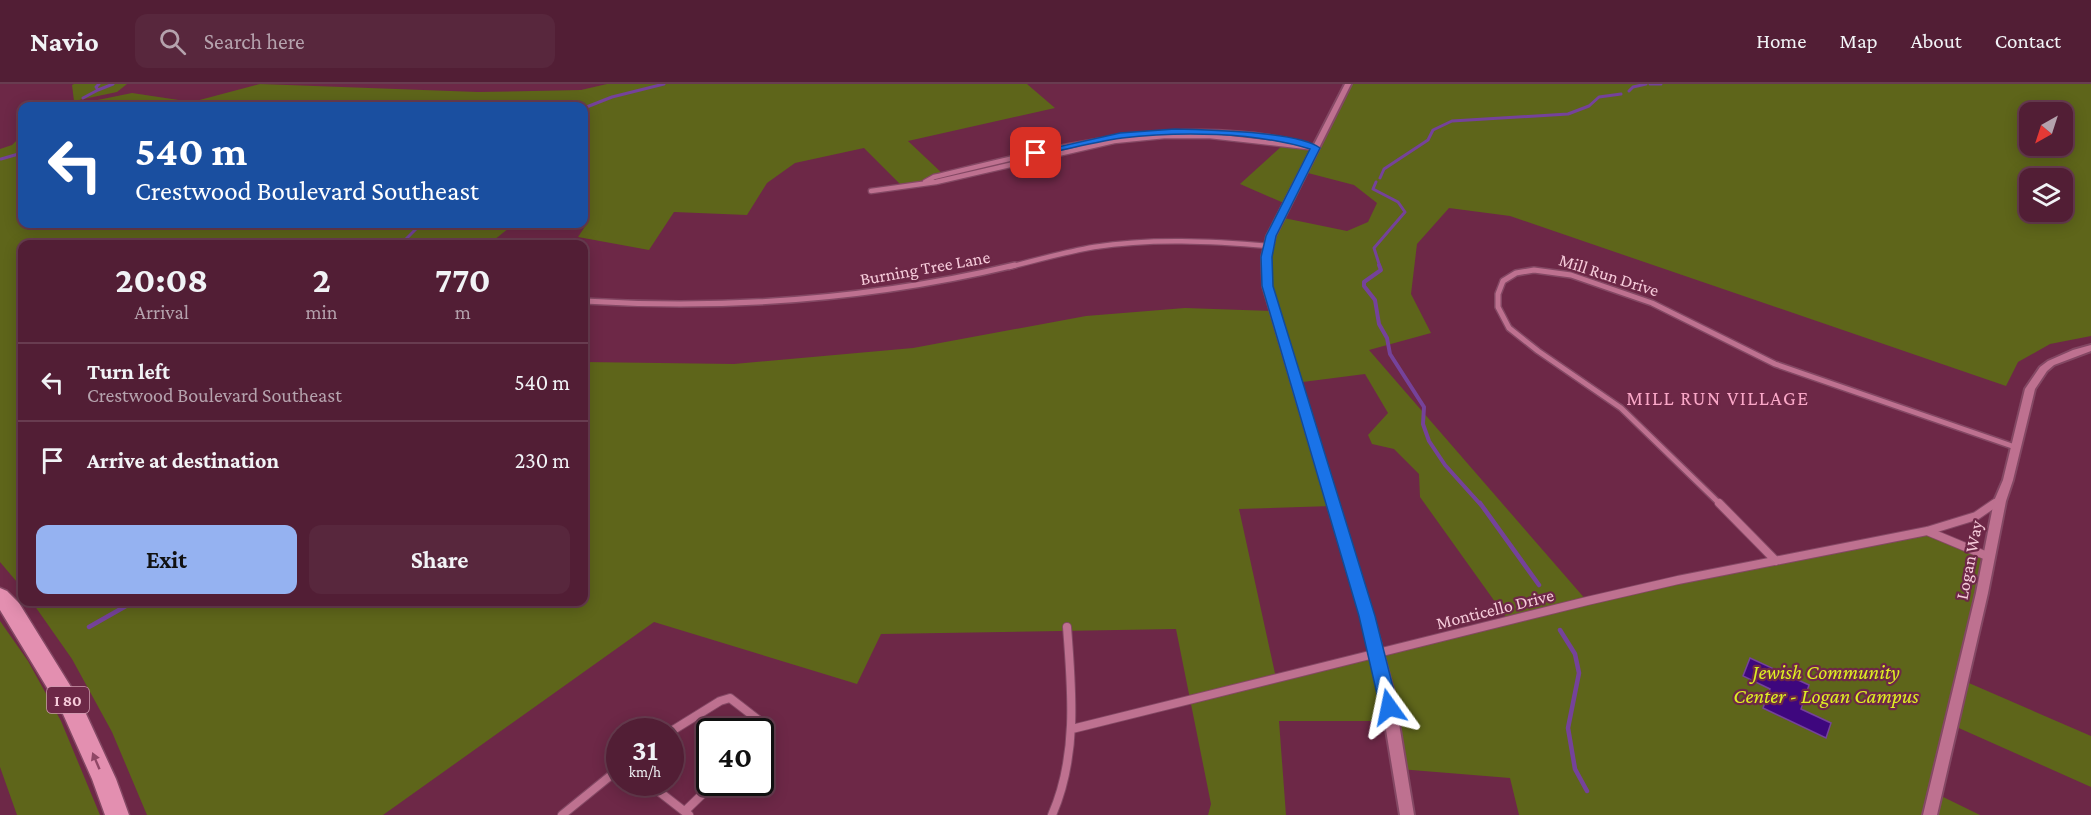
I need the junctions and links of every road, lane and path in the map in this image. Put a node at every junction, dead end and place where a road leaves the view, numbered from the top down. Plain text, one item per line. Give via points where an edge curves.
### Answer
1 (1348, 84) edge
2 (1316, 148) junction
3 (871, 191) dead end
4 (1269, 246) junction
5 (588, 301) edge
6 (2091, 348) edge
7 (2016, 447) junction
8 (2000, 501) junction
9 (1928, 531) junction
10 (1987, 556) junction
11 (1776, 561) junction
12 (0, 596) edge
13 (1067, 627) dead end
14 (1377, 655) junction
15 (756, 718) edge
16 (684, 723) edge
17 (1072, 729) junction
18 (605, 779) edge
19 (665, 796) edge
20 (702, 796) edge
21 (687, 813) edge
22 (117, 815) edge
23 (562, 815) edge
24 (1052, 815) edge
25 (1407, 815) edge
26 (1930, 815) edge

1 - 2 street
2 - 3 street via 1210,136 1112,139 952,179
2 - 4 street via 1279,217
4 - 5 street, Burning Tree Lane via 1190,241 1119,244 883,291 802,300 677,305
4 - 14 street via 1269,297
6 - 7 street, Logan Way via 2051,363 2033,382
7 - 8 street, Logan Way
7 - 11 street, Mill Run Drive via 1785,368 1652,303 1571,275 1534,270 1516,273 1503,281 1498,307 1509,328 1638,423
8 - 9 street, Monticello Drive via 1976,516
8 - 10 street, Logan Way
9 - 10 street
9 - 11 street, Monticello Drive
10 - 26 street, Logan Way via 1982,593
11 - 14 street, Monticello Drive via 1587,601
22 -> 12 highway, I 80 via 73,710
13 - 17 street
14 - 17 street, Monticello Drive
14 - 25 street
15 - 16 street via 730,698
17 - 24 street via 1062,787
18 - 23 street
19 - 21 street
20 - 21 street

